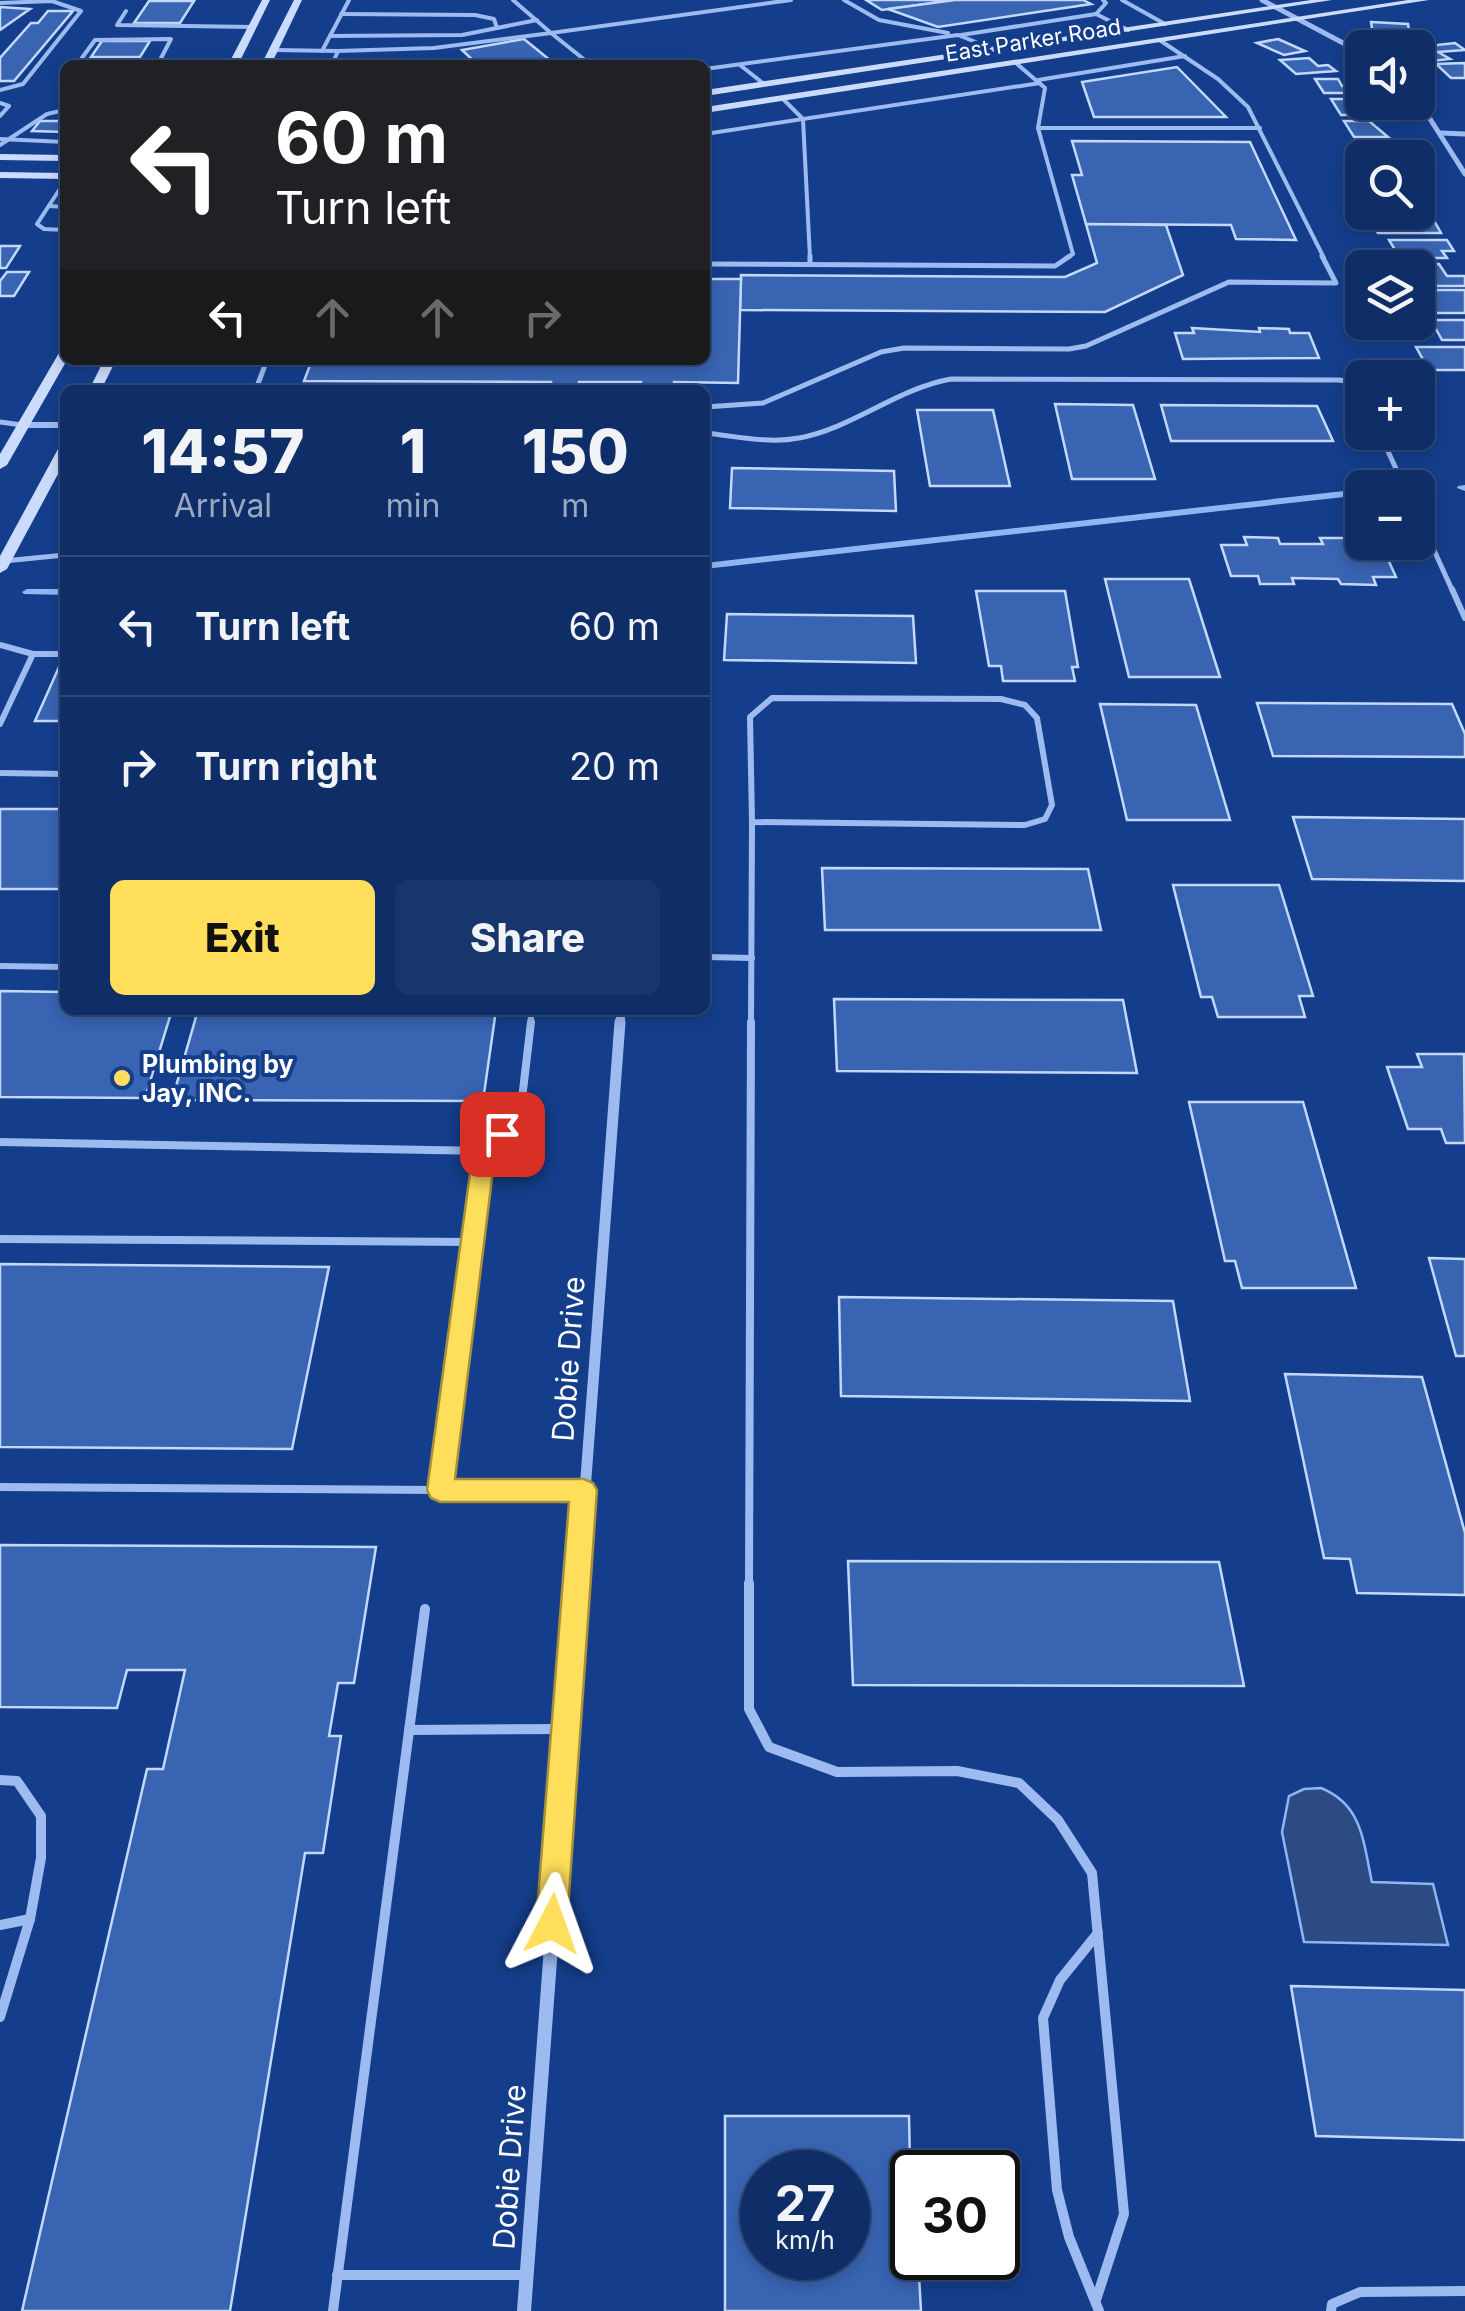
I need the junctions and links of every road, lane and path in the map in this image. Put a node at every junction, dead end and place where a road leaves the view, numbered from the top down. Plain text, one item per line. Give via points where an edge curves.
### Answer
1 (266, 0) edge
2 (298, 0) edge
3 (349, 0) edge
4 (513, 0) edge
5 (791, 0) edge
6 (844, 0) edge
7 (1103, 0) edge
8 (1122, 0) edge
9 (1262, 0) edge
10 (1328, 0) edge
11 (1425, 0) edge
12 (53, 1) edge
13 (0, 3) edge
14 (1277, 8) junction
15 (126, 11) dead end
16 (341, 14) junction
17 (1096, 14) junction
18 (537, 20) junction
19 (1303, 20) junction
20 (1165, 24) junction
21 (253, 27) junction
22 (497, 28) junction
23 (1128, 30) junction
24 (552, 33) junction
25 (958, 35) junction
26 (330, 36) junction
27 (1161, 41) junction
28 (1345, 44) edge
29 (274, 50) junction
30 (996, 50) junction
31 (322, 51) junction
32 (338, 51) junction
33 (1185, 56) junction
34 (80, 60) edge
35 (160, 60) edge
36 (236, 60) edge
37 (269, 60) edge
38 (334, 60) edge
39 (585, 60) edge
40 (1016, 62) junction
41 (740, 64) junction
42 (710, 69) edge
43 (1039, 82) junction
44 (764, 84) junction
45 (0, 90) edge
46 (710, 92) edge
47 (782, 98) junction
48 (0, 102) edge
49 (710, 109) edge
50 (60, 111) edge
51 (0, 116) edge
52 (804, 119) junction
53 (1432, 120) edge
54 (1038, 128) junction
55 (1260, 128) junction
56 (710, 133) edge
57 (1441, 134) junction
58 (1465, 134) edge
59 (10, 141) junction
60 (0, 142) edge
61 (60, 142) edge
62 (0, 157) edge
63 (60, 158) edge
64 (1465, 174) edge
65 (0, 175) edge
66 (60, 179) edge
67 (60, 187) edge
68 (49, 206) junction
69 (60, 206) edge
70 (60, 230) edge
71 (710, 264) edge
72 (810, 264) junction
73 (60, 360) edge
74 (1345, 381) edge
75 (710, 406) edge
76 (0, 422) edge
77 (22, 425) junction
78 (60, 426) edge
79 (710, 433) edge
80 (60, 459) edge
81 (0, 465) edge
82 (1435, 552) edge
83 (60, 556) edge
84 (2, 565) edge
85 (1465, 618) edge
86 (0, 645) edge
87 (33, 654) junction
88 (60, 654) edge
89 (0, 724) edge
90 (0, 773) edge
91 (60, 774) edge
92 (752, 822) junction
93 (710, 957) edge
94 (752, 958) junction
95 (0, 966) edge
96 (60, 967) edge
97 (531, 1015) edge
98 (621, 1015) edge
99 (0, 1142) edge
100 (484, 1151) junction
101 (0, 1239) edge
102 (473, 1242) junction
103 (0, 1487) edge
104 (440, 1490) junction
105 (584, 1490) junction
106 (425, 1608) dead end
107 (566, 1729) junction
108 (409, 1730) junction
109 (0, 1780) edge
110 (30, 1919) junction
111 (0, 1925) edge
112 (1098, 1933) junction
113 (0, 2017) edge
114 (337, 2275) junction
115 (528, 2275) junction
116 (1465, 2291) edge
117 (1098, 2306) edge
118 (332, 2311) edge
119 (524, 2311) edge
120 (1331, 2311) edge

1 - 21 main road
2 - 29 main road
3 - 16 lane
4 - 18 lane
5 - 24 lane
6 - 25 lane via 879,20
7 - 17 lane
8 - 20 lane
9 - 14 street
10 - 14 main road, East Parker Road
11 - 19 main road, East Parker Road
12 - 13 lane
12 - 45 lane via 81,11 23,84
14 - 19 street
14 - 20 main road, East Parker Road
15 - 21 lane via 117,25
16 - 22 lane via 475,15 494,19
16 - 26 lane
17 - 23 lane
17 - 25 lane
18 - 22 lane
18 - 24 lane
19 - 27 main road, East Parker Road
19 - 28 street
20 - 23 main road, East Parker Road
21 - 36 main road
22 - 26 lane via 462,35
23 - 30 main road, East Parker Road
24 - 32 lane via 434,48
24 - 39 lane
25 - 30 lane
25 - 41 lane
26 - 31 lane
27 - 33 lane
27 - 40 main road, East Parker Road
29 - 31 lane
29 - 37 main road
30 - 40 main road
30 - 44 main road, East Parker Road
31 - 32 lane
32 - 38 lane
33 - 43 lane
33 - 55 lane via 1248,107
34 - 35 lane via 95,40 172,39
40 - 43 lane
40 - 47 main road, East Parker Road
41 - 42 lane
41 - 44 lane
43 - 52 lane
43 - 54 lane via 1046,88
44 - 46 main road, East Parker Road
44 - 47 main road
47 - 49 main road, East Parker Road
47 - 52 lane
48 - 51 lane via 9,106
50 - 59 lane via 43,113
52 - 56 lane
52 - 72 lane
53 - 57 street
54 - 55 lane
54 - 72 lane via 1073,254 1055,266
55 - 75 lane via 1336,283 1229,282 1086,346 904,348 764,402
57 - 58 street
57 - 64 street
59 - 60 lane
59 - 61 lane
62 - 63 main road
65 - 66 main road
67 - 68 lane
68 - 69 lane
68 - 70 lane via 38,224
71 - 72 lane
73 - 77 main road
74 - 79 lane via 951,379 924,382 796,438
76 - 77 lane
77 - 78 street
77 - 81 main road
80 - 84 main road
82 - 85 lane
83 - 84 lane
86 - 87 lane
87 - 88 lane
87 - 89 lane
90 - 91 lane
92 - 92 lane via 750,717 772,698 1001,699 1024,705 1036,718 1052,806 1045,819 1025,825
92 - 94 lane
93 - 94 lane
94 - 112 lane via 749,1710 769,1747 837,1772 957,1772 1020,1784 1058,1820 1092,1873
95 - 96 lane
97 - 100 lane via 520,1116
98 - 105 street, Dobie Drive
99 - 100 lane
100 - 102 lane
101 - 102 lane
102 - 104 lane
103 - 104 lane
104 - 105 lane
105 - 107 street, Dobie Drive
106 - 108 lane
107 - 108 lane
107 - 115 street, Dobie Drive
108 - 114 lane
109 - 110 lane via 17,1781 41,1816
110 - 111 lane
110 - 113 lane
112 - 117 lane via 1124,2214
112 - 117 lane via 1060,1980 1043,2018 1057,2190 1068,2237
114 - 115 lane
114 - 118 lane
115 - 119 street, Dobie Drive
116 - 120 lane via 1360,2292 1332,2304

